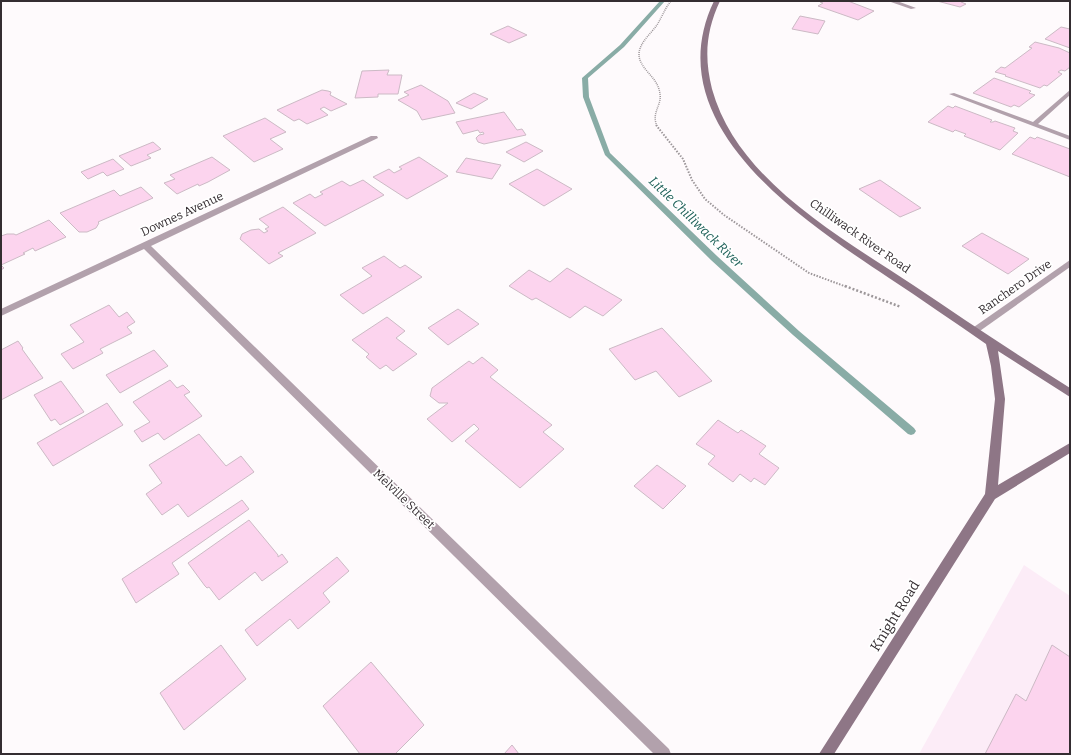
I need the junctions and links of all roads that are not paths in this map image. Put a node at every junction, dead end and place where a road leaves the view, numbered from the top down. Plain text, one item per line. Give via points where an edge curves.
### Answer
1 (717, 1) edge
2 (891, 1) edge
3 (913, 8) dead end
4 (1070, 92) edge
5 (952, 94) dead end
6 (1034, 124) junction
7 (374, 138) dead end
8 (1070, 138) edge
9 (145, 245) junction
10 (1070, 263) edge
11 (1, 313) edge
12 (974, 330) junction
13 (991, 343) junction
14 (1070, 393) edge
15 (1070, 448) edge
16 (991, 495) junction
17 (664, 754) edge
18 (826, 754) edge

1 - 12 main road, Chilliwack River Road via 708,19 702,51 707,91 715,114 738,150 763,178 819,226
2 - 3 street
4 - 6 street
5 - 6 street
6 - 8 street
7 - 9 street, Downes Avenue
9 - 11 street, Downes Avenue
9 - 17 street, Melville Street
10 - 12 street, Ranchero Drive
12 - 13 main road, Chilliwack River Road
13 - 14 main road, Chilliwack River Road
13 - 16 main road, Knight Road via 1000,399
15 - 16 main road, Knight Road
16 - 18 main road, Knight Road

